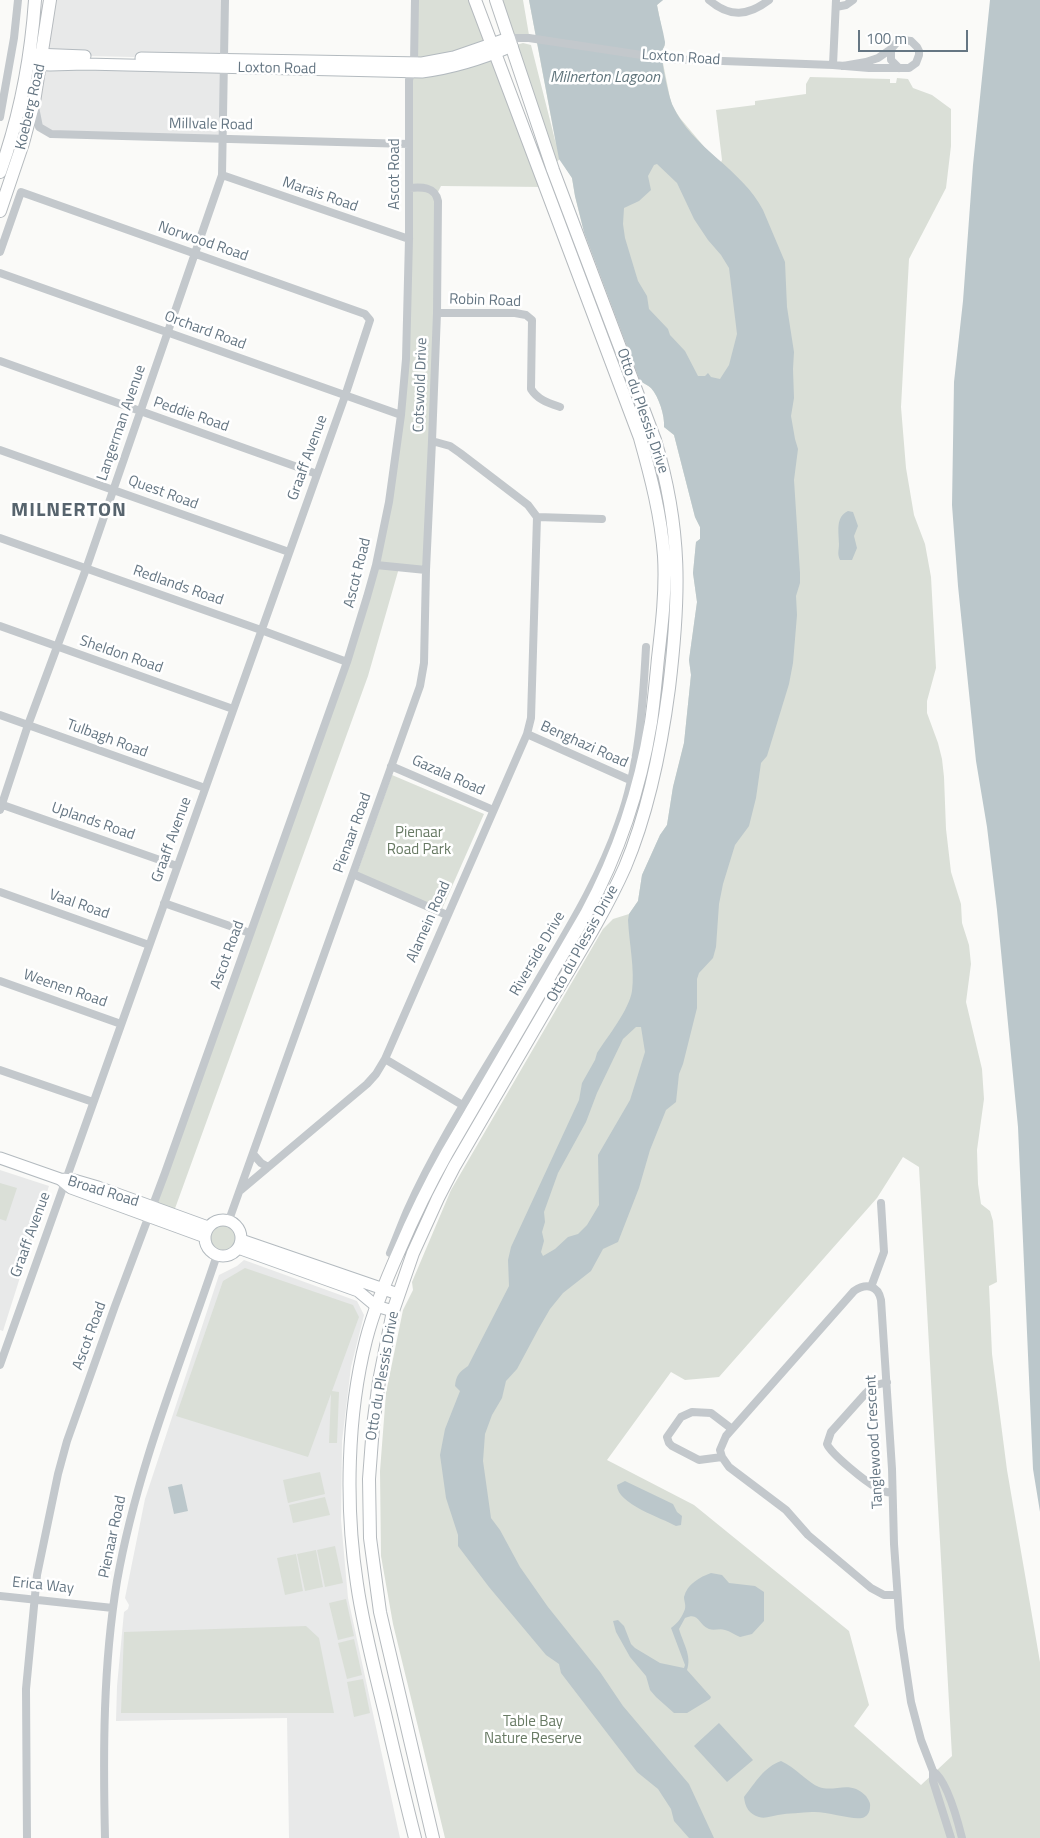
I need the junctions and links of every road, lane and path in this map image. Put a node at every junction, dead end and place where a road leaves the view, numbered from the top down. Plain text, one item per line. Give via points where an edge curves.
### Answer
1 (18, 0) edge
2 (34, 0) edge
3 (50, 0) edge
4 (225, 0) edge
5 (414, 0) edge
6 (474, 0) edge
7 (496, 0) edge
8 (709, 0) edge
9 (769, 0) edge
10 (854, 0) edge
11 (836, 4) edge
12 (514, 41) junction
13 (493, 49) junction
14 (891, 49) junction
15 (35, 59) junction
16 (223, 63) junction
17 (833, 65) junction
18 (843, 66) junction
19 (413, 68) junction
20 (899, 68) junction
21 (34, 102) junction
22 (0, 113) edge
23 (222, 138) junction
24 (409, 144) junction
25 (0, 172) edge
26 (222, 175) junction
27 (409, 188) junction
28 (0, 211) edge
29 (409, 239) junction
30 (0, 252) edge
31 (196, 254) junction
32 (0, 273) edge
33 (437, 313) junction
34 (370, 324) joint
35 (168, 333) junction
36 (0, 361) edge
37 (345, 396) junction
38 (560, 407) dead end
39 (139, 411) junction
40 (401, 415) junction
41 (432, 441) junction
42 (0, 450) edge
43 (317, 474) junction
44 (113, 490) junction
45 (537, 517) junction
46 (602, 519) dead end
47 (0, 538) edge
48 (289, 552) junction
49 (376, 565) junction
50 (86, 569) junction
51 (426, 570) junction
52 (0, 626) edge
53 (261, 630) junction
54 (57, 647) junction
55 (646, 647) dead end
56 (347, 662) junction
57 (232, 709) junction
58 (0, 715) edge
59 (28, 725) junction
60 (526, 734) junction
61 (391, 766) junction
62 (630, 780) junction
63 (205, 788) junction
64 (1, 806) edge
65 (493, 810) junction
66 (177, 866) junction
67 (353, 874) junction
68 (0, 892) edge
69 (164, 902) junction
70 (448, 915) junction
71 (250, 933) junction
72 (149, 945) junction
73 (0, 981) edge
74 (121, 1024) junction
75 (385, 1059) junction
76 (0, 1070) edge
77 (93, 1102) junction
78 (464, 1106) junction
79 (253, 1154) junction
80 (0, 1158) edge
81 (268, 1167) junction
82 (63, 1180) junction
83 (240, 1190) junction
84 (881, 1203) dead end
85 (150, 1212) junction
86 (229, 1220) junction
87 (206, 1232) junction
88 (240, 1244) junction
89 (390, 1253) dead end
90 (217, 1255) junction
91 (325, 1274) junction
92 (871, 1287) junction
93 (383, 1289) junction
94 (398, 1294) junction
95 (376, 1306) junction
96 (393, 1311) junction
97 (0, 1336) edge
98 (9, 1339) junction
99 (0, 1364) edge
100 (887, 1382) junction
101 (732, 1429) junction
102 (722, 1457) junction
103 (892, 1492) junction
104 (896, 1595) junction
105 (0, 1596) edge
106 (34, 1599) junction
107 (114, 1608) junction
108 (933, 1772) junction
109 (27, 1838) edge
110 (105, 1838) edge
111 (415, 1838) edge
112 (433, 1838) edge
113 (951, 1838) edge
114 (962, 1838) edge

1 - 22 street
2 - 15 main road, Koeberg Road
3 - 15 main road, Koeberg Road
4 - 16 street, Langerman Avenue
5 - 19 street, Ascot Road
6 - 13 main road, Otto du Plessis Drive
7 - 12 main road, Otto du Plessis Drive
8 - 9 street via 727,11 748,13
10 - 11 street via 846,5
11 - 17 street
12 - 13 street, Loxton Road
12 - 17 street, Loxton Road via 529,38 668,59
12 - 94 main road, Otto du Plessis Drive via 547,152 662,463 677,554 676,618 664,728 645,810 625,866 599,919 454,1167 421,1234
13 - 19 street, Loxton Road
13 - 93 main road, Otto du Plessis Drive via 640,438 660,518 664,557 662,619 643,763 628,820 612,862 586,914 435,1174
14 - 18 street, Loxton Road via 872,61
14 - 20 street via 891,60
14 - 20 street, Loxton Road via 906,40 914,43 919,51 913,66
15 - 16 street, Loxton Road
15 - 21 main road, Koeberg Road
15 - 25 main road, Koeberg Road
16 - 19 street, Loxton Road
16 - 23 street, Langerman Avenue
17 - 18 street, Loxton Road
18 - 20 street, Loxton Road
19 - 24 street, Ascot Road via 409,80
21 - 23 street, Millvale Road via 39,127 51,134
21 - 28 main road, Koeberg Road via 22,149
23 - 24 street, Millvale Road
23 - 26 street, Langerman Avenue
24 - 27 street, Ascot Road
26 - 29 street, Marais Road
26 - 31 street, Langerman Avenue
27 - 29 street, Ascot Road
27 - 33 street, Cotswold Drive via 432,190 437,194
29 - 40 street, Ascot Road
30 - 31 street, Norwood Road via 21,192
31 - 34 street, Norwood Road via 365,314
31 - 35 street, Langerman Avenue
32 - 35 street, Orchard Road
33 - 38 street, Robin Road via 526,315 532,320 532,389 540,399
33 - 41 street, Cotswold Drive
34 - 37 street, Graaff Avenue
35 - 37 street, Orchard Road
35 - 39 street, Langerman Avenue
36 - 39 street, Peddie Road
37 - 40 street, Orchard Road
37 - 43 street, Graaff Avenue
39 - 43 street, Peddie Road
39 - 44 street, Langerman Avenue
40 - 49 street, Ascot Road
41 - 45 street, Cotswold Drive via 460,453 528,505
41 - 51 street, Pienaar Road
42 - 44 street, Quest Road
43 - 48 street, Graaff Avenue
44 - 48 street, Quest Road
44 - 50 street, Langerman Avenue
45 - 46 street
45 - 60 street, Alamein Road via 532,707
47 - 50 street, Redlands Road
48 - 53 street, Graaff Avenue
49 - 51 street
49 - 56 street, Ascot Road
50 - 53 street, Redlands Road
50 - 54 street, Langerman Avenue
51 - 61 street, Pienaar Road via 422,675
52 - 54 street, Sheldon Road
53 - 56 street, Redlands Road
53 - 57 street, Graaff Avenue
54 - 57 street, Sheldon Road
54 - 59 street, Langerman Avenue
55 - 62 street, Riverside Drive via 641,721
56 - 71 street, Ascot Road
57 - 63 street, Graaff Avenue
58 - 59 street, Tulbagh Road
59 - 63 street, Tulbagh Road
59 - 64 street, Langerman Avenue
60 - 62 street, Benghazi Road
60 - 65 street, Alamein Road
61 - 65 street, Gazala Road
61 - 67 street, Pienaar Road
62 - 78 street, Riverside Drive via 620,821 594,882
63 - 66 street, Graaff Avenue
64 - 66 street, Uplands Road
65 - 70 street, Alamein Road
66 - 69 street, Graaff Avenue
67 - 70 street
67 - 79 street, Pienaar Road
68 - 72 street, Vaal Road
69 - 71 street
69 - 72 street, Graaff Avenue
70 - 75 street, Alamein Road
71 - 85 street, Ascot Road
72 - 74 street, Graaff Avenue
73 - 74 street, Weenen Road
74 - 77 street, Graaff Avenue
75 - 78 street
75 - 81 street, Alamein Road via 372,1079
76 - 77 street
77 - 82 street, Graaff Avenue
78 - 89 street, Riverside Drive via 418,1188
79 - 81 street
79 - 83 street, Pienaar Road
80 - 82 street, Broad Road
81 - 83 street, Alamein Road
82 - 85 street, Broad Road via 98,1187
82 - 98 street, Graaff Avenue
83 - 86 street, Pienaar Road
84 - 92 street via 884,1252
85 - 87 street, Broad Road
85 - 106 street, Ascot Road via 67,1440
86 - 87 street via 218,1220
86 - 88 street via 239,1229
87 - 90 street via 208,1249
88 - 90 street via 229,1255
88 - 91 street
90 - 107 street, Pienaar Road via 137,1491
91 - 93 street
91 - 95 street via 358,1291
92 - 100 street, Tanglewood Crescent via 879,1293 881,1300
92 - 101 street via 854,1291
93 - 94 street
93 - 95 main road, Otto du Plessis Drive
94 - 96 main road, Otto du Plessis Drive
95 - 96 street
95 - 111 main road, Otto du Plessis Drive via 364,1350 354,1414 350,1478 352,1546 367,1639
96 - 112 main road, Otto du Plessis Drive via 370,1452 371,1545 380,1612
97 - 98 street
98 - 99 street, Graaff Avenue
100 - 103 street, Tanglewood Crescent
100 - 103 street via 866,1393 831,1432 827,1444 833,1453 872,1485
101 - 102 street via 721,1446
101 - 102 street via 711,1413 692,1412 681,1417 667,1437 672,1446 699,1460
102 - 104 street via 728,1467 786,1510 812,1539 871,1588 884,1595
103 - 104 street, Tanglewood Crescent
104 - 108 street, Tanglewood Crescent via 912,1702
105 - 106 street, Erica Way
106 - 107 street, Erica Way
106 - 109 street, Ascot Road via 26,1689
107 - 110 street, Pienaar Road via 104,1704
108 - 113 street
108 - 114 street via 938,1774 946,1791

